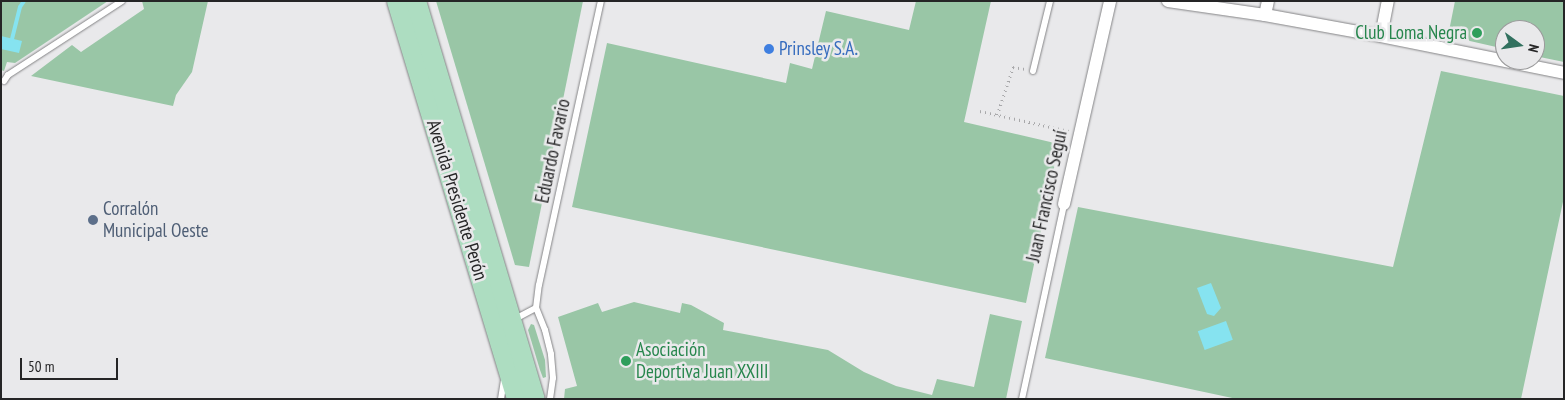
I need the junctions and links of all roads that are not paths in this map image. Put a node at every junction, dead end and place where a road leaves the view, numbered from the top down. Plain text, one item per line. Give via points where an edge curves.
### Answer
1 (122, 1) edge
2 (397, 1) edge
3 (416, 1) edge
4 (601, 1) edge
5 (1050, 1) edge
6 (1110, 1) edge
7 (1168, 1) edge
8 (1268, 1) edge
9 (1388, 1) edge
10 (1264, 15) junction
11 (1381, 36) junction
12 (1033, 71) road end
13 (1564, 73) edge
14 (4, 81) dead end
15 (1064, 204) joint
16 (536, 308) junction
17 (504, 325) junction
18 (507, 367) junction
19 (553, 378) junction
20 (501, 399) edge
21 (517, 399) edge
22 (535, 399) edge
23 (543, 399) edge
24 (550, 399) edge
25 (1022, 399) edge

1 - 14 lane via 8,75
2 - 17 main road, Avenida Presidente Perón
3 - 17 main road, Avenida Presidente Perón
4 - 16 lane, Eduardo Favario
5 - 12 lane
6 - 15 street, Juan Francisco Seguí
7 - 10 street
8 - 10 street
9 - 11 street
10 - 11 street
11 - 13 street
15 - 25 lane, Juan Francisco Seguí
16 - 17 lane
16 - 19 lane via 546,330
17 - 18 main road, Avenida Presidente Perón
17 - 22 main road, Avenida Presidente Perón
18 - 20 lane
18 - 21 main road, Avenida Presidente Perón
19 - 23 lane
19 - 24 lane

